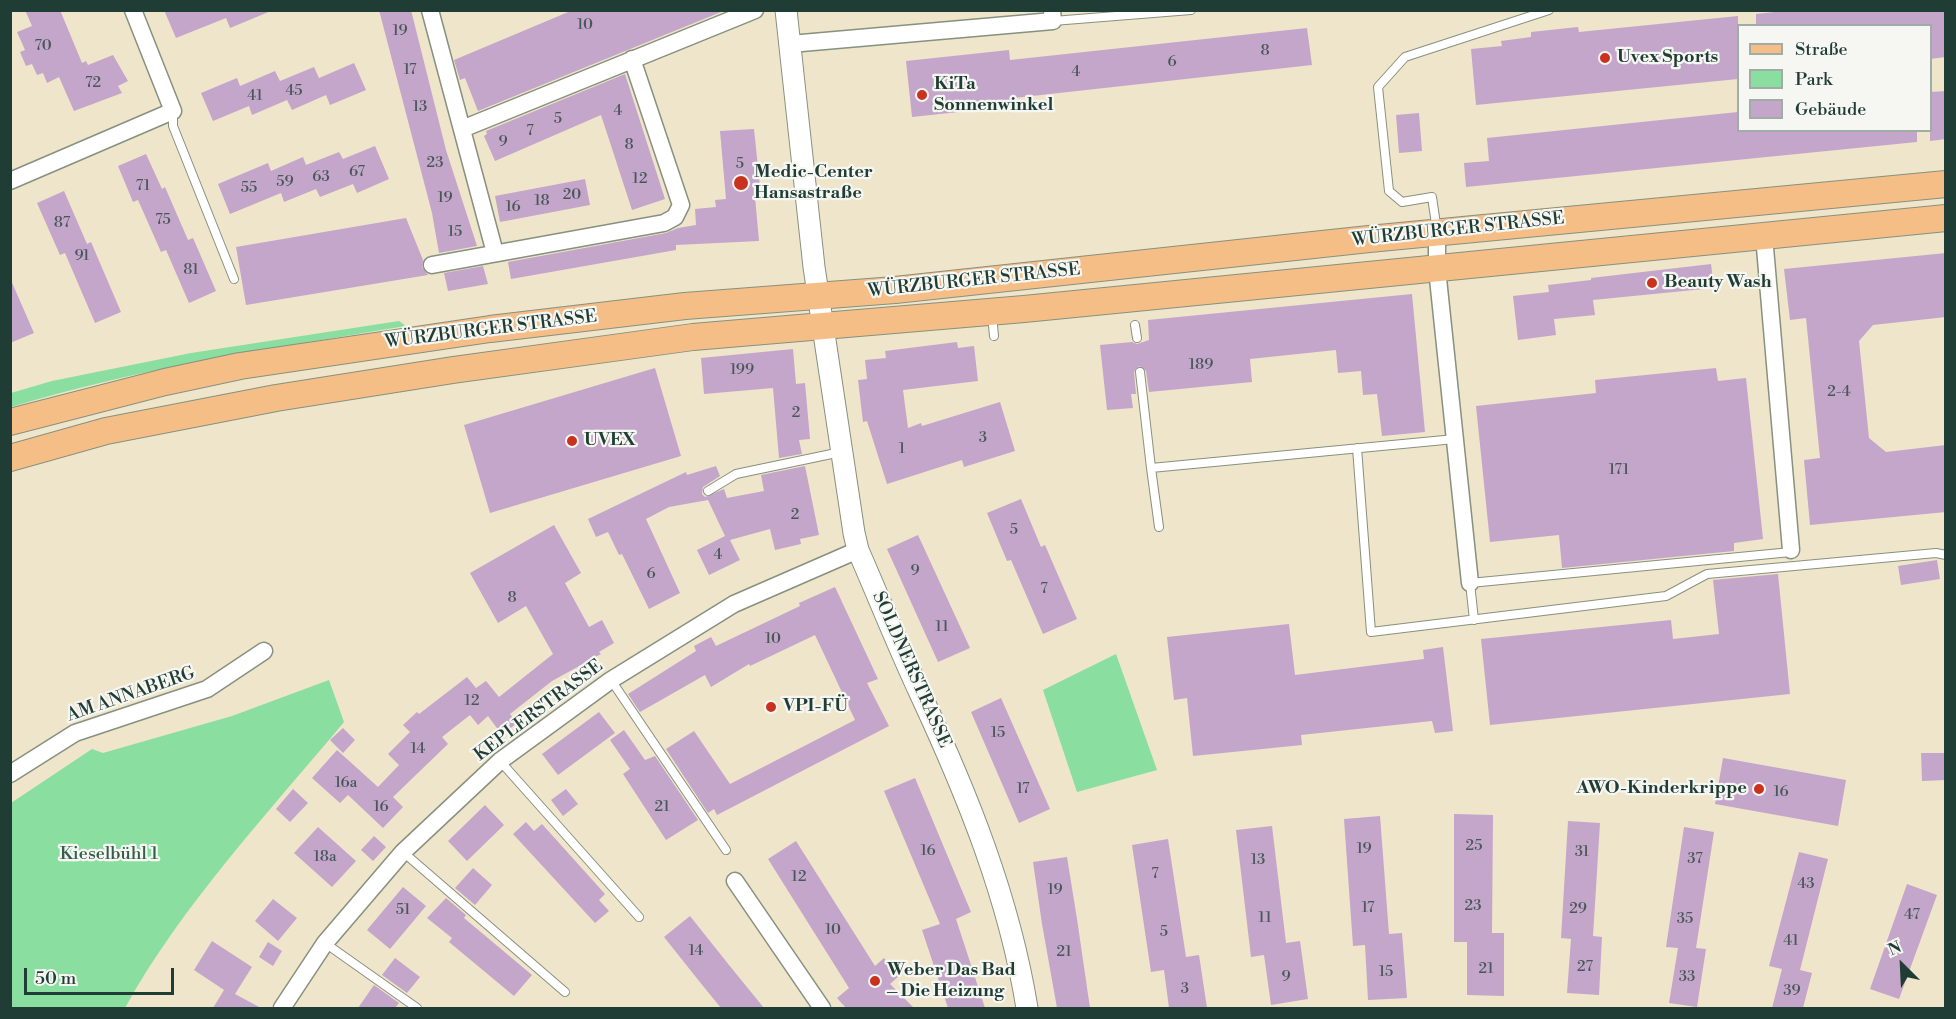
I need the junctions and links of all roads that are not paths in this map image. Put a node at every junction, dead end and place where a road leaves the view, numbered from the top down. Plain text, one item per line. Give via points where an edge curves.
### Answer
1 (133, 10) edge
2 (430, 10) edge
3 (755, 10) edge
4 (786, 10) edge
5 (1191, 10) edge
6 (1549, 10) edge
7 (1053, 16) edge
8 (790, 44) junction
9 (632, 59) junction
10 (172, 111) junction
11 (462, 129) junction
12 (10, 181) edge
13 (1946, 184) edge
14 (1946, 218) edge
15 (1437, 232) junction
16 (1764, 236) junction
17 (495, 253) junction
18 (432, 265) dead end
19 (1437, 269) junction
20 (234, 279) dead end
21 (818, 295) junction
22 (824, 325) junction
23 (1135, 325) dead end
24 (1137, 338) dead end
25 (1140, 372) dead end
26 (10, 422) edge
27 (1455, 439) junction
28 (1357, 448) junction
29 (841, 452) junction
30 (10, 458) edge
31 (1151, 468) junction
32 (708, 491) dead end
33 (1159, 527) dead end
34 (858, 550) junction
35 (1946, 555) edge
36 (1791, 558) junction
37 (1470, 583) junction
38 (1474, 621) junction
39 (264, 651) dead end
40 (611, 680) junction
41 (500, 761) junction
42 (10, 774) edge
43 (726, 850) dead end
44 (403, 852) junction
45 (735, 881) dead end
46 (639, 917) dead end
47 (325, 943) junction
48 (565, 992) dead end
49 (282, 1008) edge
50 (417, 1008) edge
51 (822, 1008) edge
52 (1027, 1008) edge

1 - 10 street
2 - 11 street
3 - 9 street
4 - 8 street, SOLDNERSTRASSE
5 - 7 lane
6 - 15 lane via 1405,57 1378,87 1389,191 1402,202 1432,197
7 - 8 street
8 - 21 street, SOLDNERSTRASSE
9 - 11 street
9 - 17 street via 681,205 675,217 664,223
10 - 12 street
10 - 20 lane via 173,126
11 - 17 street
13 - 15 main road, WÜRZBURGER STRASSE
14 - 16 main road, WÜRZBURGER STRASSE
15 - 19 street
15 - 21 main road, WÜRZBURGER STRASSE
16 - 19 main road, WÜRZBURGER STRASSE
16 - 36 street
17 - 18 street
19 - 22 main road, WÜRZBURGER STRASSE via 993,323
19 - 27 street, WÜRZBURGER STRASSE
21 - 22 street, SOLDNERSTRASSE
21 - 26 main road, WÜRZBURGER STRASSE via 651,310 302,356 165,382
22 - 29 street, SOLDNERSTRASSE
22 - 30 main road, WÜRZBURGER STRASSE via 693,337 288,396 105,431
23 - 24 lane
25 - 31 lane
27 - 28 lane
27 - 37 street, WÜRZBURGER STRASSE
28 - 31 lane
28 - 38 lane via 1371,632
29 - 32 lane via 736,474
29 - 34 street, SOLDNERSTRASSE
31 - 33 lane
34 - 40 street, KEPLERSTRASSE via 734,604
34 - 52 street, SOLDNERSTRASSE via 991,862
35 - 36 lane
36 - 37 lane
36 - 38 lane via 1707,574 1666,596
37 - 38 lane
39 - 42 street, AM ANNABERG via 207,689 75,733
40 - 41 street, KEPLERSTRASSE
40 - 43 lane
41 - 44 street, KEPLERSTRASSE
41 - 46 lane
44 - 47 street, KEPLERSTRASSE
44 - 48 lane
45 - 51 street
47 - 49 street, KEPLERSTRASSE
47 - 50 lane

